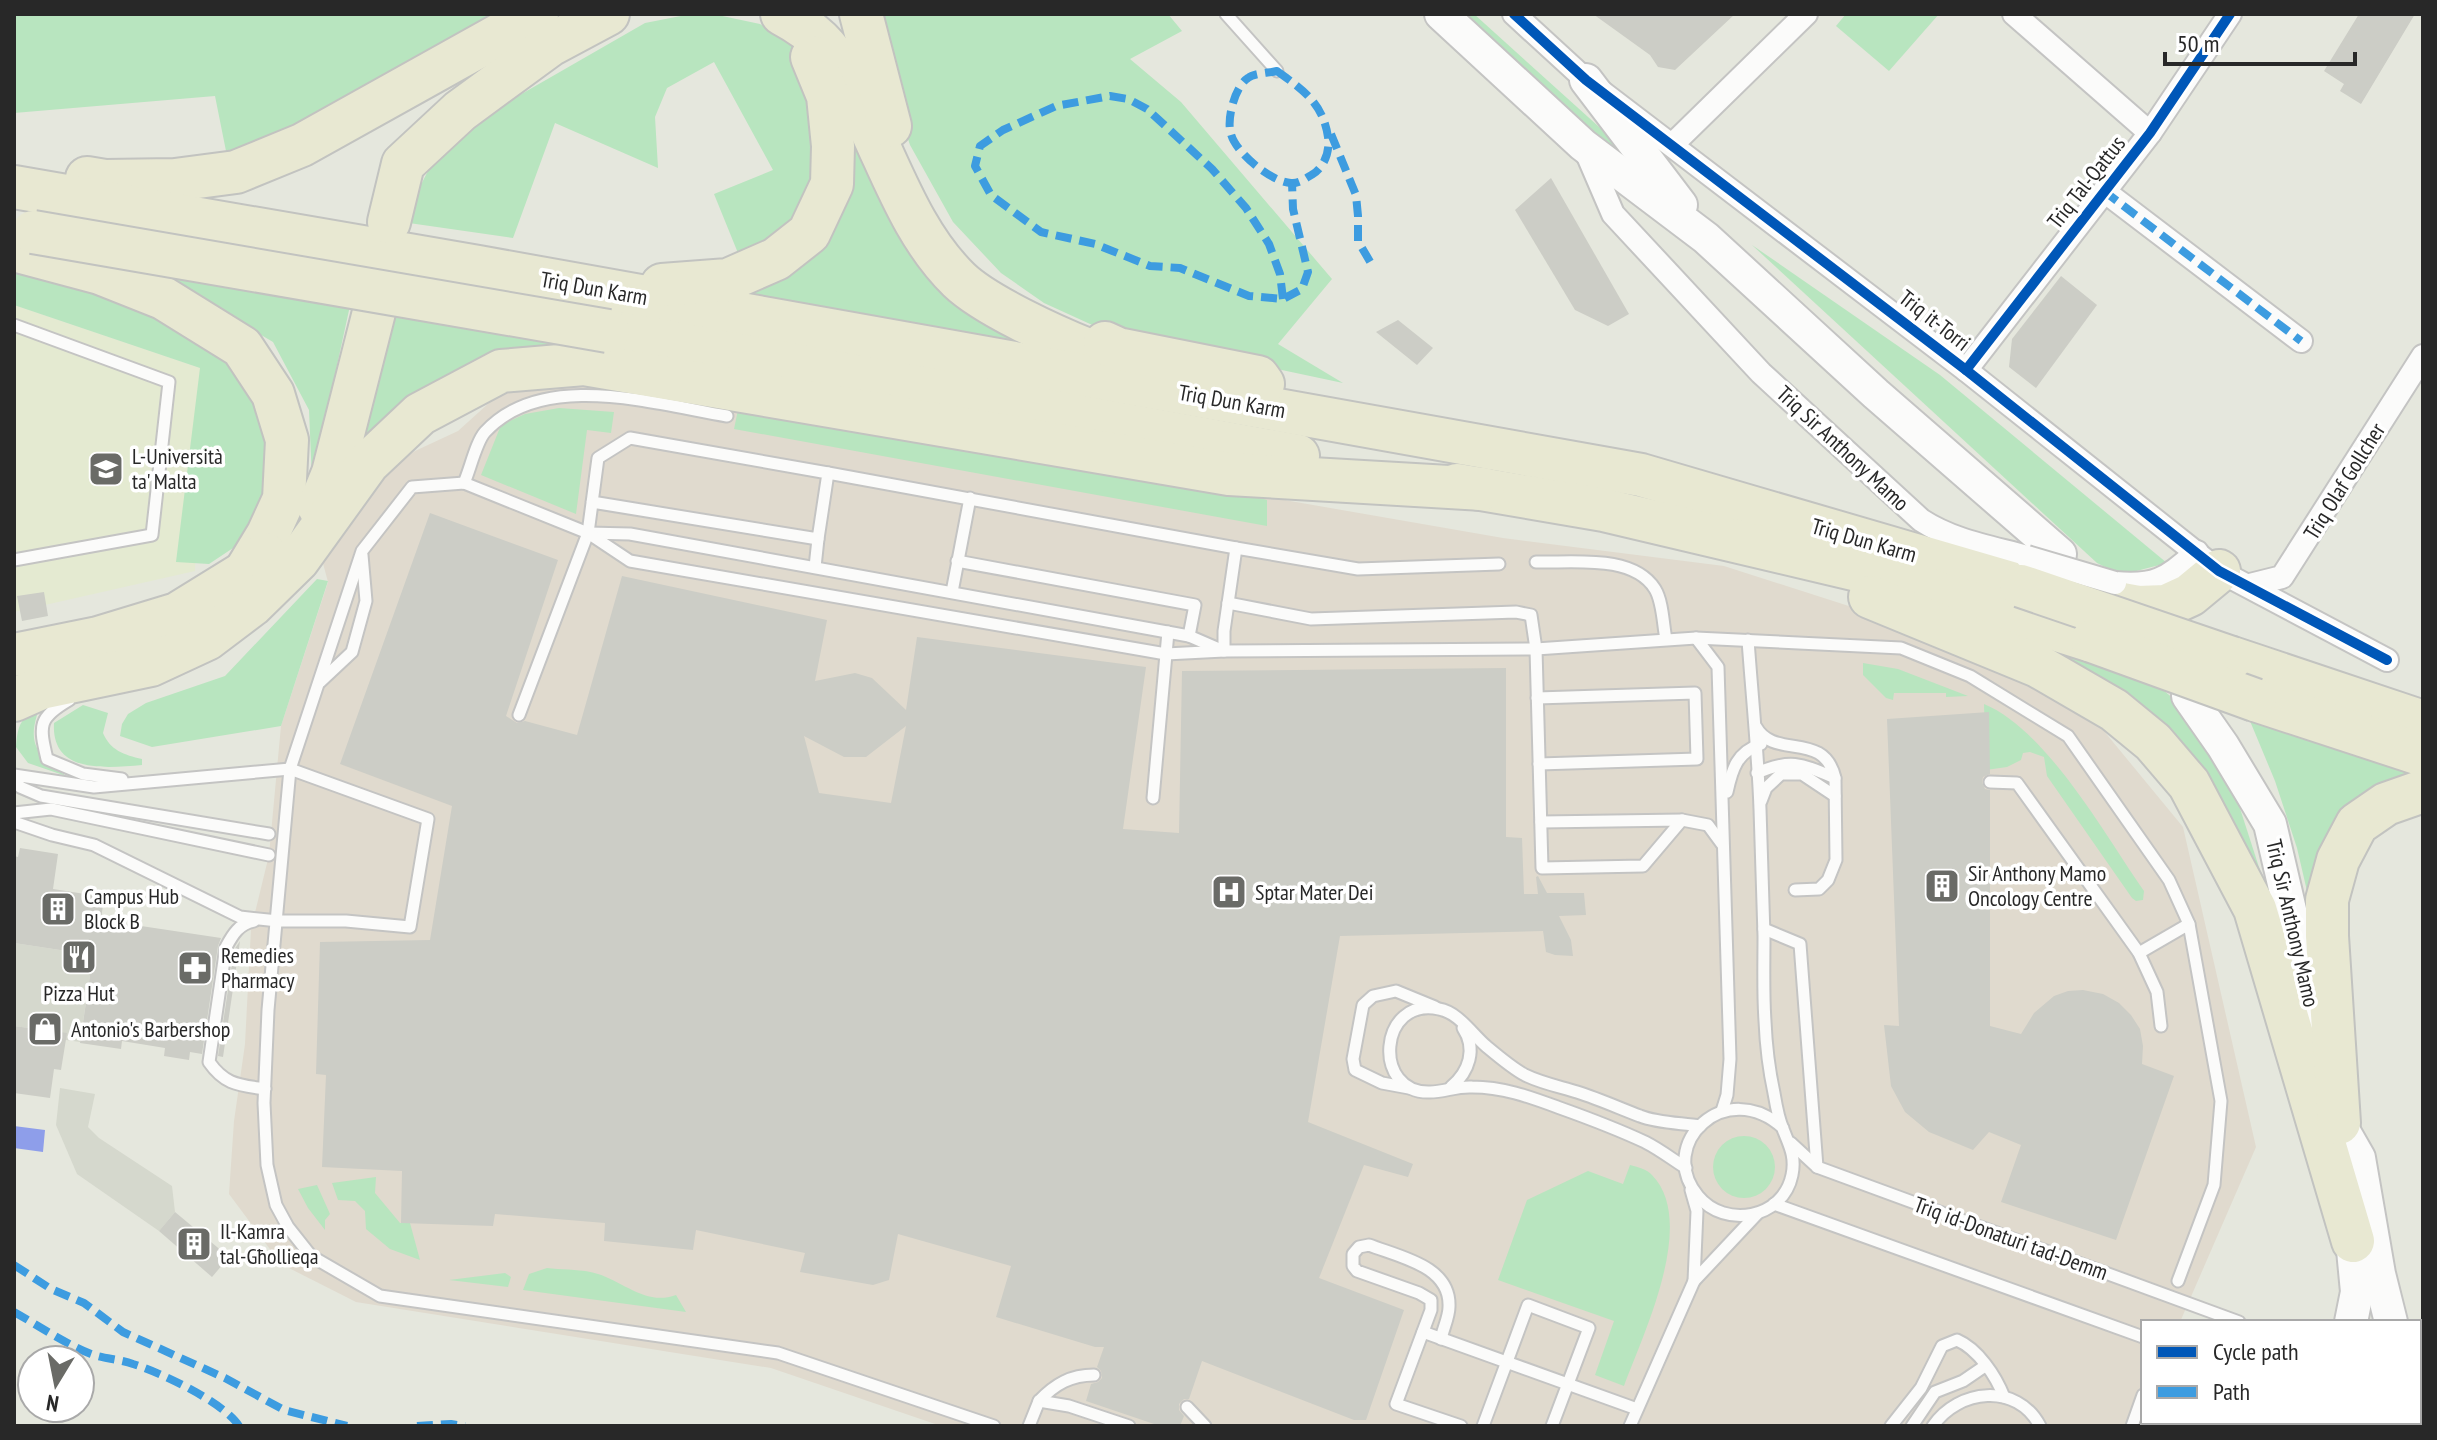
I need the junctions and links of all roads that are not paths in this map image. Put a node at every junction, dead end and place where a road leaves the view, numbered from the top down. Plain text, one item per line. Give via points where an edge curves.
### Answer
1 (537, 14) edge
2 (608, 14) edge
3 (861, 14) edge
4 (1226, 14) edge
5 (1441, 14) edge
6 (1514, 14) edge
7 (1806, 14) edge
8 (2014, 14) edge
9 (2230, 14) edge
10 (790, 18) edge
11 (1277, 71) dead end
12 (1586, 80) junction
13 (2150, 133) junction
14 (1673, 144) junction
15 (1583, 145) junction
16 (14, 169) edge
17 (14, 187) edge
18 (2104, 191) junction
19 (389, 222) dead end
20 (20, 237) edge
21 (1706, 238) junction
22 (478, 267) junction
23 (374, 312) dead end
24 (14, 325) edge
25 (2301, 341) dead end
26 (2423, 356) edge
27 (1966, 370) junction
28 (1265, 389) junction
29 (727, 416) dead end
30 (333, 473) junction
31 (828, 473) junction
32 (1641, 475) junction
33 (464, 483) junction
34 (1483, 489) junction
35 (970, 498) junction
36 (592, 502) junction
37 (588, 533) junction
38 (818, 539) junction
39 (1727, 539) junction
40 (1236, 548) junction
41 (362, 551) junction
42 (2060, 554) dead end
43 (14, 560) edge
44 (298, 560) junction
45 (957, 561) junction
46 (1536, 562) dead end
47 (1499, 564) dead end
48 (815, 567) junction
49 (2222, 569) junction
50 (245, 572) junction
51 (2024, 572) junction
52 (952, 592) junction
53 (1228, 603) junction
54 (1168, 632) junction
55 (1189, 636) junction
56 (1696, 638) junction
57 (1666, 639) junction
58 (1748, 640) junction
59 (1536, 649) junction
60 (1224, 651) junction
61 (1166, 654) junction
62 (14, 655) edge
63 (2387, 660) dead end
64 (318, 683) junction
65 (2188, 696) dead end
66 (73, 697) dead end
67 (1537, 698) junction
68 (14, 700) edge
69 (519, 715) dead end
70 (2423, 722) edge
71 (1754, 723) junction
72 (1770, 742) junction
73 (1755, 746) junction
74 (2423, 755) edge
75 (1539, 764) junction
76 (290, 769) junction
77 (1757, 773) junction
78 (14, 776) edge
79 (1835, 778) junction
80 (142, 782) junction
81 (1990, 782) dead end
82 (2423, 791) edge
83 (1835, 796) junction
84 (1153, 798) dead end
85 (1760, 806) junction
86 (1723, 808) junction
87 (14, 813) edge
88 (1682, 820) junction
89 (14, 822) edge
90 (1541, 822) junction
91 (269, 834) dead end
92 (1722, 844) junction
93 (269, 855) dead end
94 (1795, 890) dead end
95 (263, 920) junction
96 (278, 921) junction
97 (2189, 924) junction
98 (1764, 929) junction
99 (2139, 953) junction
100 (1439, 1009) junction
101 (1458, 1020) junction
102 (2161, 1026) dead end
103 (1451, 1087) junction
104 (265, 1089) junction
105 (1418, 1090) junction
106 (1722, 1111) junction
107 (2339, 1123) junction
108 (1700, 1126) junction
109 (1783, 1128) junction
110 (1790, 1143) junction
111 (1817, 1167) junction
112 (1686, 1168) junction
113 (1689, 1182) junction
114 (1774, 1204) junction
115 (1758, 1213) junction
116 (2353, 1241) junction
117 (1694, 1281) junction
118 (2178, 1281) dead end
119 (2234, 1320) edge
120 (2351, 1320) edge
121 (2390, 1320) edge
122 (1423, 1332) junction
123 (2141, 1336) edge
124 (1441, 1339) junction
125 (1507, 1362) junction
126 (1985, 1366) junction
127 (1094, 1375) dead end
128 (1568, 1384) junction
129 (2004, 1397) junction
130 (1039, 1401) junction
131 (2141, 1401) edge
132 (1187, 1407) dead end
133 (1637, 1409) junction
134 (994, 1426) edge
135 (1029, 1426) edge
136 (1129, 1426) edge
137 (1205, 1426) edge
138 (1461, 1426) edge
139 (1483, 1426) edge
140 (1552, 1426) edge
141 (1630, 1426) edge
142 (1891, 1426) edge
143 (1912, 1426) edge
144 (1933, 1426) edge
145 (2040, 1426) edge
146 (2132, 1426) edge

1 - 16 highway via 302,145 236,172 105,181
2 - 19 highway via 550,45 460,111 403,164
3 - 28 highway via 895,142 930,214 978,271 1039,313 1118,349 1258,377
4 - 11 lane
5 - 15 main road, Triq Sir Anthony Mamo
6 - 12 street, Triq it-Torri
7 - 14 street
8 - 13 street
9 - 13 street, Triq Tal-Qattus
10 - 22 highway via 828,96 833,146 832,184 809,233 776,259 728,280 661,285 533,266
10 - 28 highway via 825,45 837,63 905,204 960,281 1000,308 1090,351
12 - 14 street, Triq it-Torri
12 - 21 main road
13 - 18 street, Triq Tal-Qattus
14 - 27 street, Triq it-Torri
15 - 21 main road, Triq Sir Anthony Mamo
15 - 51 street, Triq Sir Anthony Mamo via 1613,214 1761,373 1921,520
17 - 22 highway, Triq Dun Karm
18 - 25 street
18 - 27 street, Triq Tal-Qattus
20 - 34 highway, Triq Dun Karm, bridge via 608,331
20 - 50 highway via 163,298 242,347 273,394 287,440 284,499
21 - 42 main road, Triq Sir Anthony Mamo
22 - 32 highway, Triq Dun Karm
23 - 30 highway
24 - 43 lane via 169,382 152,535
26 - 49 street, Triq Olaf Gollcher via 2282,577
27 - 49 street, Triq it-Torri
28 - 32 highway via 1603,453
29 - 33 lane via 619,398 573,395 535,402 503,417 482,435
30 - 44 highway
30 - 50 highway via 278,542
31 - 35 lane
31 - 36 lane via 630,438 598,458
31 - 38 lane
32 - 51 highway, Triq Dun Karm
33 - 37 lane
33 - 41 lane via 412,487
34 - 39 highway, Triq Dun Karm
34 - 44 highway via 1229,474 584,364 501,371 420,414 368,463
35 - 40 lane
35 - 45 lane
36 - 37 lane
36 - 38 lane
37 - 48 lane via 630,534
37 - 61 lane via 630,561
37 - 69 lane
38 - 48 lane
39 - 74 highway, Triq Dun Karm, bridge via 1896,579
39 - 116 highway via 2038,666 2114,710 2153,742 2189,784 2255,909
40 - 47 lane via 1358,569
40 - 53 lane
41 - 64 lane
41 - 64 lane via 366,601 352,652
44 - 68 highway via 207,639 98,682 41,688
45 - 52 lane
45 - 55 lane via 1195,605
46 - 57 lane via 1615,564 1640,572 1657,591
48 - 52 lane
49 - 51 street, Triq Sir Anthony Mamo, bridge via 2139,585
49 - 51 highway via 2190,595 2166,606 2138,607
49 - 63 street, Triq it-Torri
50 - 62 highway via 177,614 98,638
51 - 70 highway, Triq Dun Karm, bridge via 2232,658
52 - 54 lane
53 - 59 lane via 1311,619 1516,612 1531,615
53 - 60 lane
54 - 55 lane
54 - 61 lane
55 - 60 lane
56 - 57 lane
56 - 58 lane
56 - 86 lane via 1718,667
57 - 59 lane
58 - 71 lane
58 - 97 lane via 1901,648 1970,676 2068,736 2169,880
59 - 60 lane
59 - 67 lane
60 - 61 lane
61 - 84 lane
64 - 76 lane
65 - 107 main road, Triq Sir Anthony Mamo via 2270,824
66 - 80 lane via 49,712 41,732 47,759 83,774
67 - 75 lane
67 - 75 lane via 1695,693 1697,759
71 - 72 lane
71 - 73 lane
72 - 73 lane
72 - 79 lane via 1825,757
73 - 77 lane
73 - 86 lane via 1740,755 1731,770
75 - 90 lane
76 - 80 lane
76 - 96 lane
76 - 96 lane via 428,819 410,927
77 - 79 lane via 1796,764
77 - 85 lane
78 - 80 lane via 94,787
78 - 91 lane via 20,787 41,796
79 - 83 lane
81 - 99 lane via 2017,783
82 - 107 highway via 2386,804 2357,824 2338,860 2327,900
83 - 85 lane via 1802,774 1781,774 1766,788
83 - 94 lane via 1836,860 1828,880 1819,889
85 - 98 lane
86 - 92 lane
87 - 93 lane via 51,809
88 - 90 lane
88 - 90 lane via 1643,866 1571,868 1542,868
88 - 92 lane via 1708,825
89 - 95 lane via 94,845 240,917
92 - 106 lane via 1730,1059
95 - 96 lane
95 - 104 lane via 245,923 226,947 209,1062 218,1075 235,1084
96 - 104 lane
97 - 99 lane
97 - 118 lane via 2221,1101 2214,1185
98 - 109 lane via 1765,1021
98 - 111 lane via 1800,944
99 - 102 lane via 2157,992
100 - 101 lane
100 - 105 lane via 1411,1012 1400,1021 1388,1046 1395,1073
100 - 105 lane via 1396,991 1373,996 1363,1005 1355,1070 1382,1083
101 - 103 lane via 1467,1034 1470,1058
101 - 108 lane via 1525,1074 1641,1117
103 - 105 lane
103 - 112 lane via 1513,1091 1638,1139
104 - 134 lane via 267,1165 276,1205 288,1227 311,1256 380,1296 778,1353
106 - 108 lane
106 - 109 lane via 1749,1109
107 - 116 main road, Triq Sir Anthony Mamo
107 - 121 main road, Triq Sir Anthony Mamo via 2359,1158
108 - 112 lane via 1688,1145
109 - 110 lane
110 - 111 lane, Triq id-Donaturi tad-Demm
110 - 114 lane via 1792,1178
111 - 119 lane, Triq id-Donaturi tad-Demm
112 - 113 lane
113 - 115 lane via 1719,1212
113 - 117 lane via 1697,1211
114 - 115 lane
114 - 123 lane
115 - 117 lane
116 - 120 main road, Triq Sir Anthony Mamo via 2357,1292
117 - 133 lane
122 - 124 lane
122 - 124 lane via 1431,1300 1357,1271 1353,1254 1359,1247 1369,1245 1432,1270 1445,1284 1449,1307
122 - 138 lane via 1396,1404
124 - 125 lane
125 - 128 lane
125 - 128 lane via 1528,1305 1589,1328
125 - 139 lane
126 - 129 lane
126 - 142 lane via 1964,1343 1942,1346 1921,1388
126 - 143 lane via 1935,1392
127 - 130 lane via 1076,1375
128 - 133 lane
128 - 140 lane
129 - 144 lane via 1964,1399 1947,1408
129 - 145 lane via 2023,1406
130 - 135 lane
130 - 136 lane
131 - 146 lane
132 - 137 lane
133 - 141 lane

